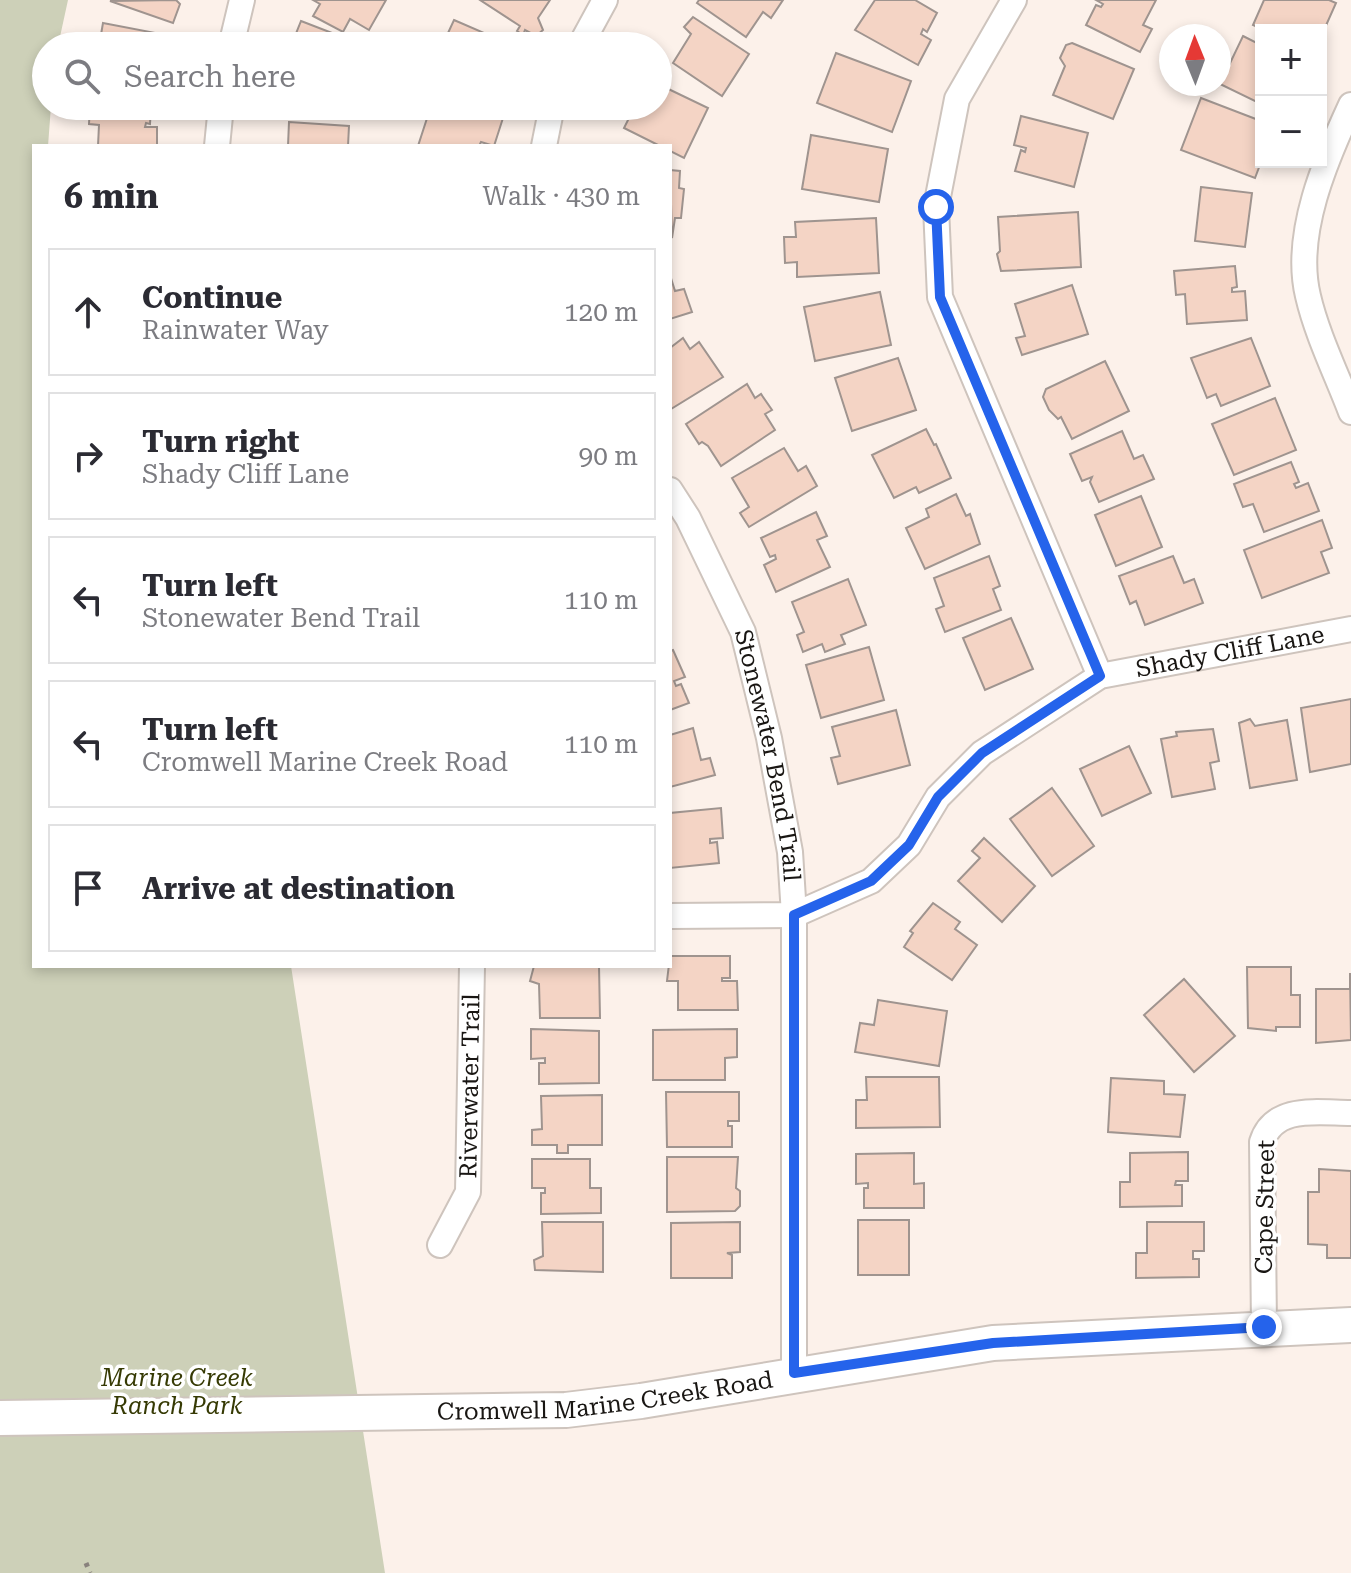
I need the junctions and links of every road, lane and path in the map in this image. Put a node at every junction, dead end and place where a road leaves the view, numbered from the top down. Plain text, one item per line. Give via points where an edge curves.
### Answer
1 (242, 0) edge
2 (605, 0) edge
3 (1014, 0) edge
4 (234, 32) edge
5 (588, 32) edge
6 (1351, 105) edge
7 (220, 120) edge
8 (549, 120) edge
9 (217, 144) edge
10 (544, 144) edge
11 (1351, 412) edge
12 (672, 493) edge
13 (1351, 629) edge
14 (1100, 676) junction
15 (794, 915) junction
16 (672, 916) edge
17 (472, 968) edge
18 (1351, 1113) edge
19 (440, 1245) dead end
20 (1351, 1325) edge
21 (1264, 1327) junction
22 (794, 1373) junction
23 (0, 1418) edge
24 (86, 1563) dead end
25 (90, 1573) edge

1 - 4 street
2 - 5 street
3 - 14 street via 957,99 936,207 940,297
6 - 11 street via 1321,170 1305,251 1307,295
7 - 9 street
8 - 10 street
12 - 15 street, Stonewater Bend Trail via 743,632 790,852
13 - 14 street, Shady Cliff Lane
14 - 15 street, Shady Cliff Lane via 982,753 938,797 909,845 871,881
15 - 16 street, Shady Cliff Lane
15 - 22 street, Stonewater Bend Trail
17 - 19 street, Riverwater Trail via 468,1192
18 - 21 street, Cape Street via 1283,1115 1266,1130
20 - 21 main road, Cromwell Marine Creek Road
21 - 22 main road, Cromwell Marine Creek Road via 993,1343
22 - 23 main road, Cromwell Marine Creek Road via 641,1401 520,1411
24 - 25 path

